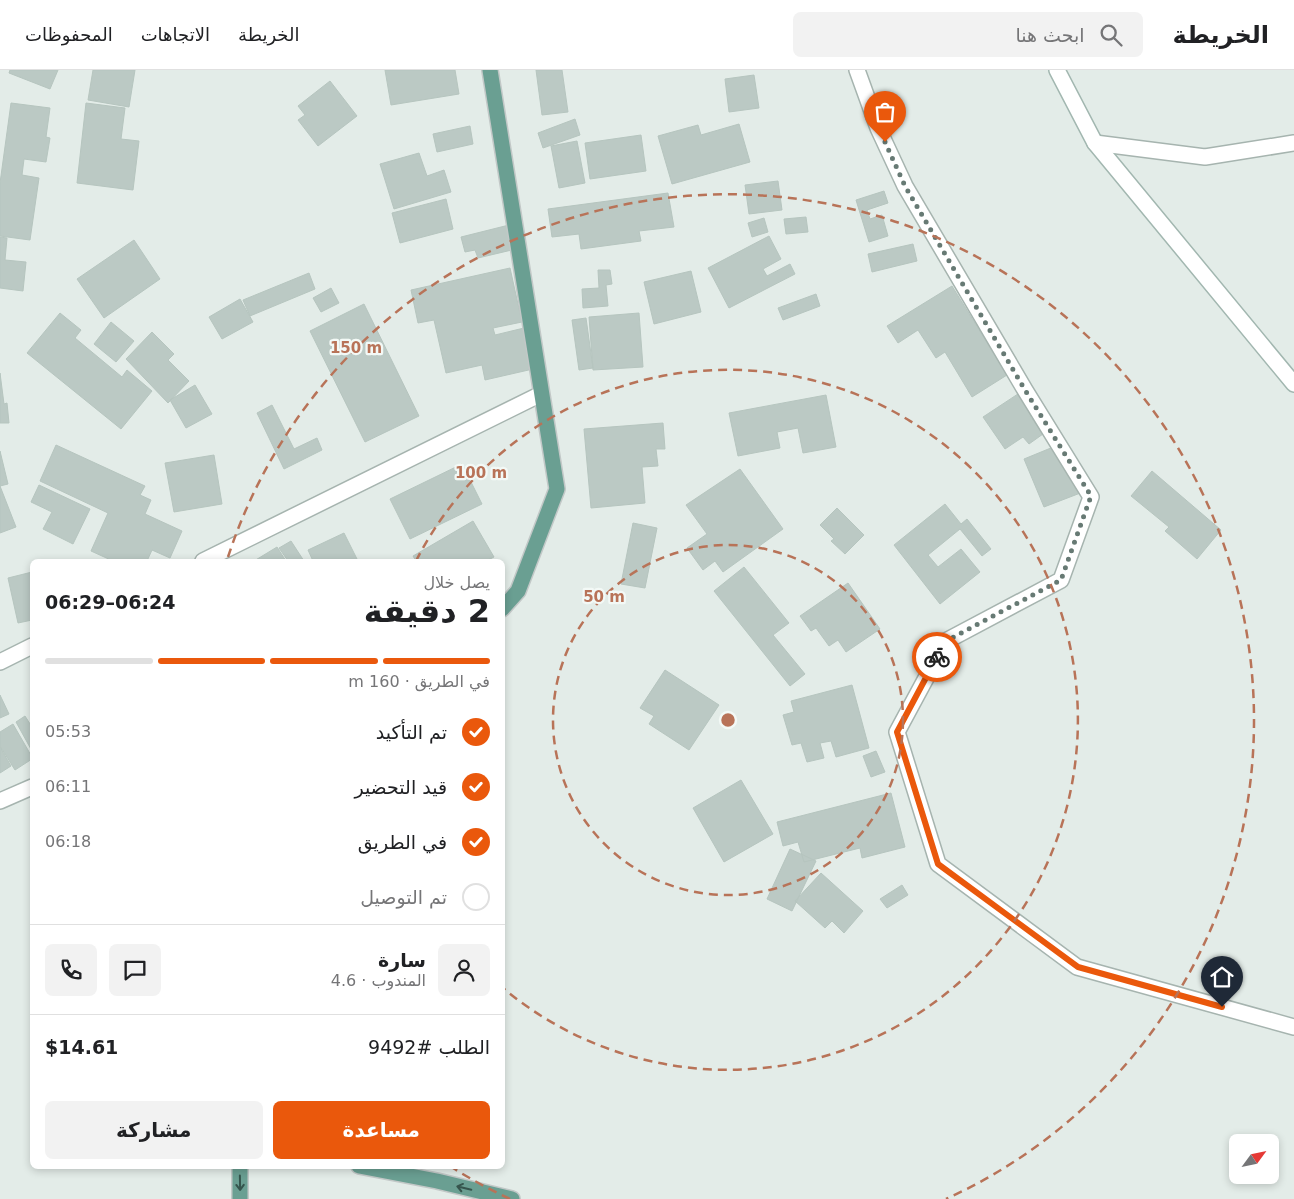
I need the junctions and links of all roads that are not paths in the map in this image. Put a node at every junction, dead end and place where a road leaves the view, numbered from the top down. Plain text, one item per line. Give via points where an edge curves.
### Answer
1 (490, 70) edge
2 (857, 70) edge
3 (1057, 70) edge
4 (1095, 143) junction
5 (1294, 143) edge
6 (1294, 384) edge
7 (541, 394) junction
8 (207, 559) edge
9 (505, 606) edge
10 (30, 647) edge
11 (0, 662) edge
12 (30, 788) edge
13 (0, 801) edge
14 (1294, 1027) edge
15 (240, 1169) edge
16 (373, 1169) edge
17 (240, 1199) edge
18 (512, 1199) edge

1 - 7 main road
2 - 14 street via 878,128 905,186 1091,496 1061,580 946,641 897,732 938,864 1078,967
3 - 4 street
4 - 5 street via 1204,157
4 - 6 street
7 - 8 street
7 - 9 main road via 557,489 518,591
10 - 11 street
12 - 13 street
15 -> 17 main road
18 -> 16 main road

